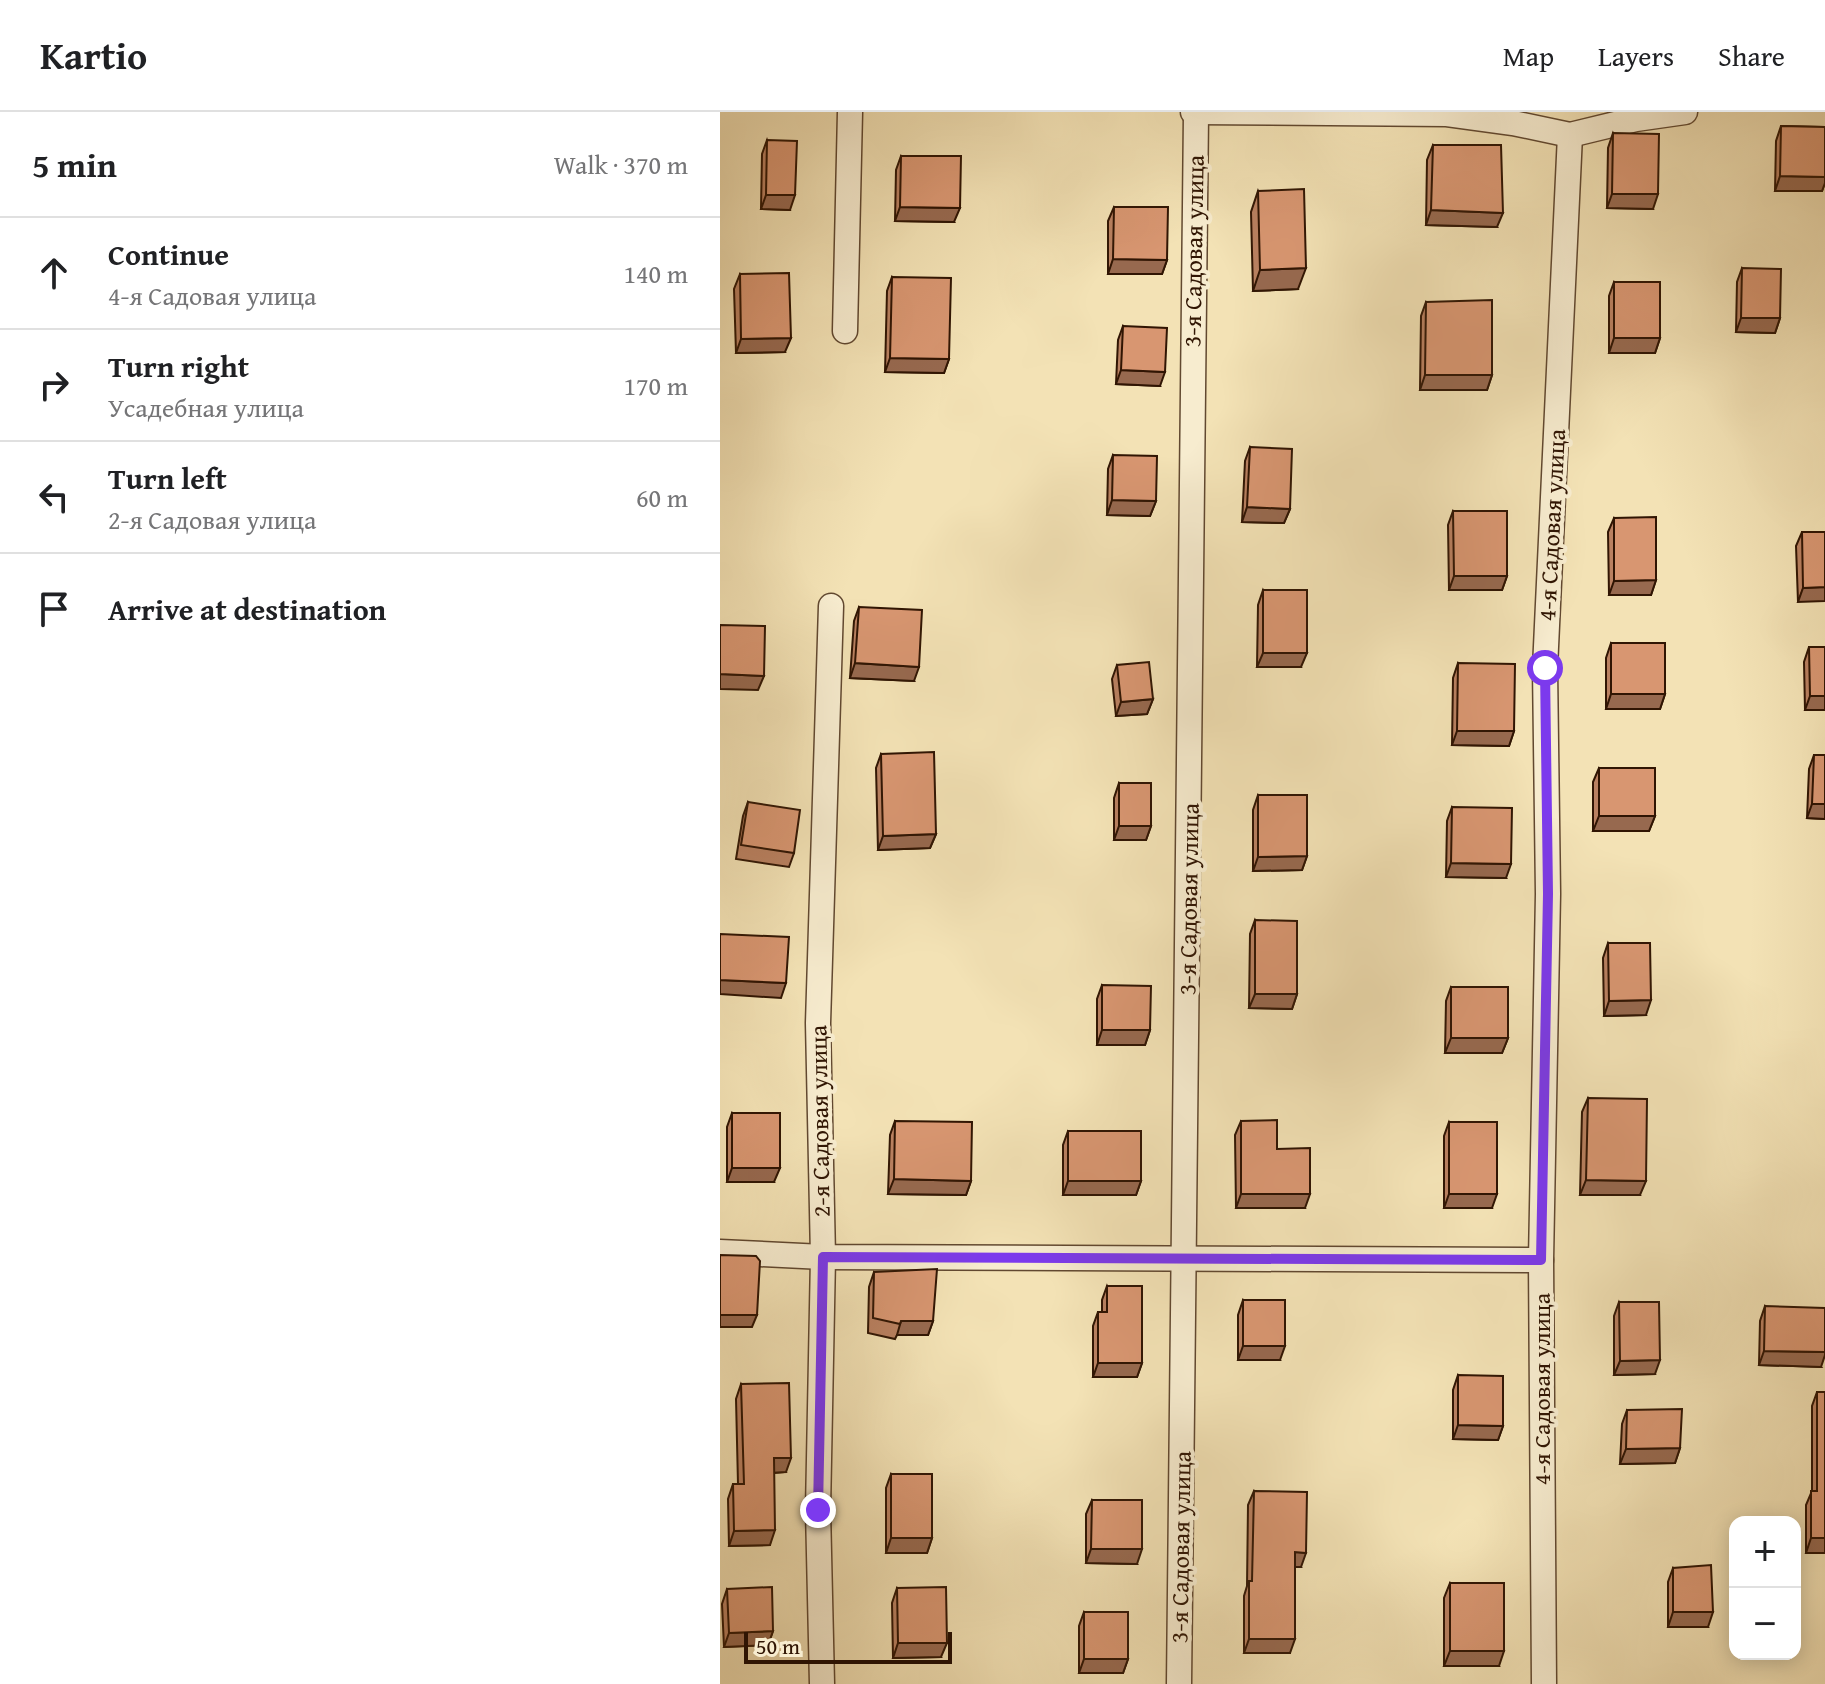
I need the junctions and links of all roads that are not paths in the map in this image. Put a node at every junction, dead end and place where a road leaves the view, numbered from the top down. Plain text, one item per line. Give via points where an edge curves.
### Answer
1 (850, 112) edge
2 (1685, 112) edge
3 (1194, 113) edge
4 (1570, 135) junction
5 (845, 331) dead end
6 (831, 606) dead end
7 (720, 1252) edge
8 (823, 1257) junction
9 (1185, 1257) junction
10 (1541, 1260) junction
11 (822, 1684) edge
12 (1179, 1684) edge
13 (1544, 1684) edge

1 - 5 street
2 - 4 street
3 - 4 street via 1447,114
3 - 9 street, 3-я Садовая улица
4 - 10 street, 4-я Садовая улица via 1545,668 1548,894
6 - 8 street, 2-я Садовая улица via 818,1023
7 - 8 street
8 - 9 street
8 - 11 street, 2-я Садовая улица via 818,1510
9 - 10 street
9 - 12 street, 3-я Садовая улица
10 - 13 street, 4-я Садовая улица

